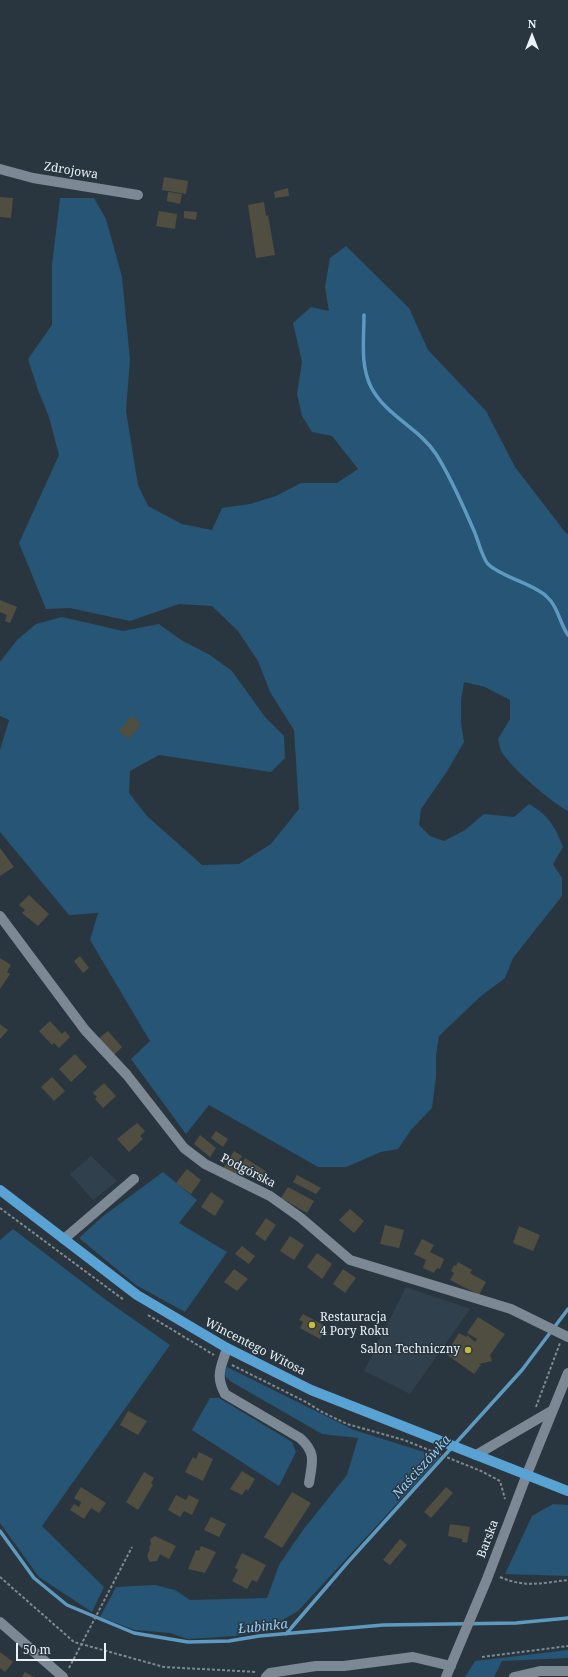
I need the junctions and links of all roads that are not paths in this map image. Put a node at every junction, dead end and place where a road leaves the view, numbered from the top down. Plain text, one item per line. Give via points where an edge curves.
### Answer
1 (0, 169) edge
2 (138, 195) dead end
3 (0, 916) edge
4 (134, 1179) dead end
5 (0, 1190) edge
6 (64, 1239) junction
7 (563, 1335) edge
8 (227, 1348) junction
9 (568, 1373) edge
10 (553, 1410) junction
11 (476, 1455) junction
12 (527, 1474) junction
13 (308, 1483) dead end
14 (568, 1491) edge
15 (0, 1622) edge
16 (453, 1663) junction
17 (568, 1671) edge
18 (268, 1675) edge
19 (64, 1676) edge
20 (446, 1677) edge
21 (514, 1677) edge

1 - 2 street, Zdrojowa via 33,178
3 - 7 street, Podgórska via 85,1030 127,1075 184,1148 205,1164 270,1196 301,1218 350,1260 511,1309
4 - 6 street
5 - 6 main road, Wincentego Witosa
6 - 8 main road, Wincentego Witosa via 137,1295
8 - 11 main road, Wincentego Witosa via 311,1390
8 - 13 street via 219,1373 219,1383 225,1394 307,1444 313,1460
9 - 10 street, Barska
10 - 11 street
10 - 12 street, Barska
11 - 12 main road, Wincentego Witosa
12 - 14 main road, Wincentego Witosa
12 - 16 street, Barska
15 - 19 street
16 - 18 street via 413,1657 344,1666 316,1666
16 - 20 street, Barska
17 - 21 street via 540,1671

